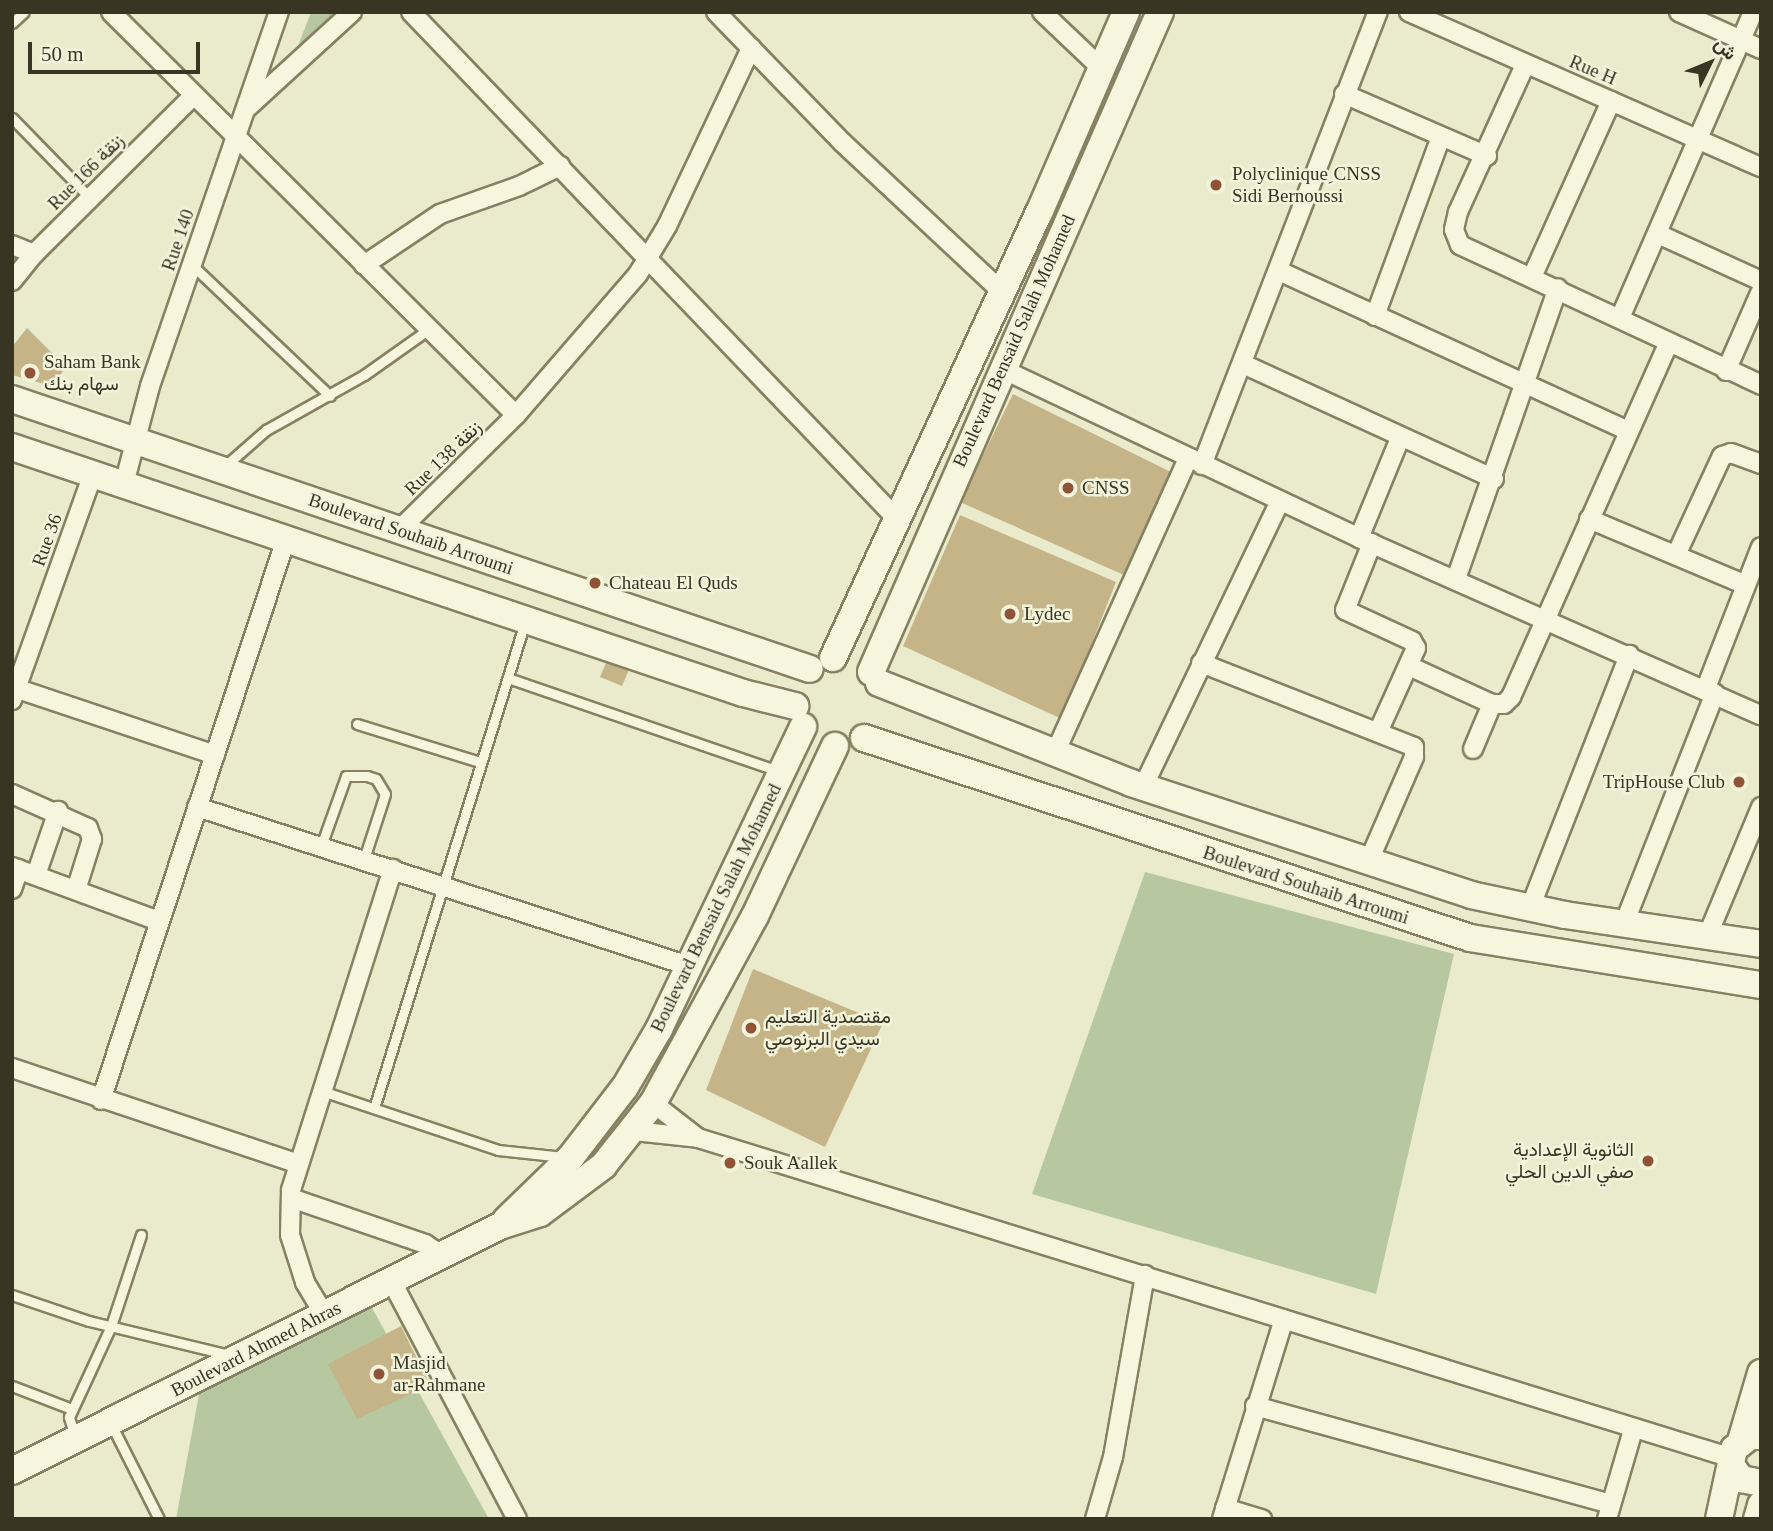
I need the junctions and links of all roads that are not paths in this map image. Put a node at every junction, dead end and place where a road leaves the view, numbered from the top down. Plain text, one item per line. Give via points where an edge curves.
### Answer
1 (24, 12) edge
2 (111, 12) edge
3 (279, 12) edge
4 (352, 12) edge
5 (411, 12) edge
6 (716, 12) edge
7 (1042, 12) edge
8 (1126, 12) edge
9 (1160, 12) edge
10 (1378, 12) edge
11 (1409, 12) edge
12 (1679, 12) edge
13 (1752, 12) edge
14 (12, 23) edge
15 (1741, 39) junction
16 (751, 48) junction
17 (1761, 48) edge
18 (1525, 65) junction
19 (1100, 67) junction
20 (1345, 94) junction
21 (193, 96) junction
22 (1611, 101) junction
23 (246, 109) junction
24 (12, 118) edge
25 (1441, 137) junction
26 (235, 139) junction
27 (1700, 139) junction
28 (1487, 156) junction
29 (560, 166) junction
30 (1761, 167) edge
31 (90, 198) junction
32 (1658, 234) junction
33 (12, 245) edge
34 (34, 254) junction
35 (649, 257) junction
36 (192, 265) junction
37 (364, 265) junction
38 (1279, 271) junction
39 (1532, 277) junction
40 (12, 281) edge
41 (1761, 281) edge
42 (1558, 288) junction
43 (1761, 291) edge
44 (1002, 292) junction
45 (1375, 316) junction
46 (1620, 318) junction
47 (429, 328) junction
48 (1668, 345) junction
49 (1242, 364) junction
50 (1002, 369) junction
51 (1726, 371) junction
52 (1523, 380) junction
53 (1761, 385) edge
54 (330, 396) junction
55 (12, 399) edge
56 (516, 415) junction
57 (1628, 431) junction
58 (1400, 438) junction
59 (134, 439) junction
60 (12, 447) edge
61 (1195, 462) junction
62 (1761, 464) edge
63 (223, 468) junction
64 (93, 474) junction
65 (1494, 479) junction
66 (124, 484) junction
67 (1280, 501) junction
68 (1589, 519) junction
69 (898, 520) junction
70 (399, 530) junction
71 (286, 539) junction
72 (1366, 541) junction
73 (1761, 547) edge
74 (1676, 555) junction
75 (1456, 579) junction
76 (1746, 585) junction
77 (1545, 618) junction
78 (526, 619) junction
79 (1629, 655) junction
80 (821, 663) junction
81 (1201, 663) junction
82 (1409, 666) junction
83 (508, 678) junction
84 (875, 678) junction
85 (14, 691) edge
86 (1711, 691) junction
87 (1492, 704) junction
88 (1761, 715) edge
89 (799, 717) junction
90 (357, 724) dead end
91 (1379, 730) junction
92 (864, 738) junction
93 (835, 746) junction
94 (1473, 750) dead end
95 (1055, 753) junction
96 (215, 755) junction
97 (480, 762) junction
98 (782, 772) junction
99 (1143, 787) junction
100 (12, 794) edge
101 (197, 807) junction
102 (1761, 807) edge
103 (58, 811) junction
104 (321, 846) junction
105 (364, 859) junction
106 (1368, 863) junction
107 (393, 869) junction
108 (22, 870) edge
109 (441, 884) junction
110 (12, 889) edge
111 (76, 890) junction
112 (1530, 908) junction
113 (159, 921) junction
114 (1624, 924) junction
115 (1707, 937) junction
116 (1761, 944) edge
117 (689, 966) junction
118 (1761, 985) edge
119 (12, 1068) edge
120 (625, 1087) junction
121 (320, 1090) junction
122 (100, 1100) junction
123 (653, 1103) junction
124 (374, 1108) junction
125 (605, 1115) junction
126 (634, 1131) junction
127 (698, 1138) junction
128 (571, 1157) junction
129 (296, 1163) junction
130 (291, 1198) junction
131 (500, 1226) junction
132 (141, 1235) dead end
133 (443, 1256) junction
134 (1145, 1275) junction
135 (391, 1282) junction
136 (12, 1296) edge
137 (324, 1314) junction
138 (1284, 1320) junction
139 (111, 1326) junction
140 (238, 1357) junction
141 (1761, 1373) edge
142 (12, 1386) edge
143 (1255, 1406) junction
144 (72, 1409) junction
145 (111, 1422) junction
146 (1633, 1430) junction
147 (76, 1440) junction
148 (1742, 1451) edge
149 (12, 1471) edge
150 (1761, 1483) edge
151 (1761, 1505) edge
152 (1609, 1512) edge
153 (1224, 1513) edge
154 (159, 1519) edge
155 (517, 1519) edge
156 (1096, 1519) edge
157 (1262, 1519) edge
158 (1719, 1519) edge
159 (1757, 1519) edge

1 - 14 lane
2 - 21 street
3 - 23 street, Rue 140
4 - 23 street
5 - 29 street
6 - 16 street
7 - 19 street
8 - 19 street, Boulevard Bensaid Salah Mohamed
9 - 50 street, Boulevard Bensaid Salah Mohamed
10 - 20 street
11 - 18 street, Rue H
12 - 15 street
13 - 15 street
15 - 17 street
15 - 27 street
16 - 35 street, Rue 138 زنقة
16 - 44 street via 843,143
18 - 22 street, Rue H
18 - 28 street
19 - 44 street, Boulevard Bensaid Salah Mohamed
20 - 25 street
20 - 38 street
21 - 26 street
21 - 31 street, Rue 166 زنقة
22 - 27 street, Rue H
22 - 39 street
23 - 26 street, Rue 140
24 - 31 lane
25 - 28 street
25 - 45 street
26 - 36 street, Rue 140
26 - 37 street
27 - 30 street, Rue H
27 - 32 street
28 - 39 street via 1458,212 1457,240 1466,249
29 - 35 street
29 - 37 street via 440,214
31 - 34 street, Rue 166 زنقة
32 - 41 street
32 - 46 street
33 - 34 street
34 - 40 street, Rue 166 زنقة
35 - 56 street, Rue 138 زنقة via 622,296
35 - 69 street
36 - 54 lane
36 - 59 street, Rue 140
37 - 47 street
38 - 45 street
38 - 49 street
39 - 42 street
42 - 46 street
42 - 52 street
43 - 51 street
44 - 69 street, Boulevard Bensaid Salah Mohamed
45 - 52 street
46 - 48 street
47 - 54 lane
47 - 56 street
48 - 51 street
48 - 57 street
49 - 58 street
49 - 61 street
50 - 61 street
50 - 84 street, Boulevard Bensaid Salah Mohamed
51 - 53 street
52 - 57 street
52 - 65 street
54 - 63 lane via 266,430
55 - 59 street, Boulevard Souhaib Arroumi
56 - 70 street, Rue 138 زنقة
57 - 68 street
58 - 65 street
58 - 72 street
59 - 63 street, Boulevard Souhaib Arroumi
59 - 66 street, Rue 140
60 - 64 street
61 - 67 street
61 - 95 street
62 - 74 street via 1731,453 1722,456
63 - 70 street, Boulevard Souhaib Arroumi
64 - 66 street
64 - 85 street, Rue 36
65 - 75 street
66 - 71 street
67 - 72 street
67 - 81 street
68 - 74 street
68 - 77 street
69 - 80 street, Boulevard Bensaid Salah Mohamed
70 - 80 street, Boulevard Souhaib Arroumi
71 - 78 street
71 - 96 street
72 - 75 street
72 - 82 street via 1345,610 1412,641 1416,648
73 - 76 street
74 - 76 street
75 - 77 street
76 - 86 street
77 - 79 street
77 - 87 street via 1511,696 1504,704
78 - 83 lane
78 - 89 street
79 - 86 street
79 - 112 street
80 - 84 street via 854,660
80 - 89 street via 798,685
81 - 91 street
81 - 99 street
82 - 87 street
82 - 91 street
83 - 97 lane
83 - 98 lane
84 - 92 street via 881,714
84 - 95 street, Boulevard Souhaib Arroumi
85 - 96 street
86 - 88 street
86 - 114 street
87 - 94 street
89 - 93 street via 820,741
89 - 98 street, Boulevard Bensaid Salah Mohamed
90 - 97 lane
91 - 106 street via 1414,747 1414,757
92 - 93 street
92 - 118 street, Boulevard Souhaib Arroumi via 1470,937
93 - 123 street, Boulevard Bensaid Salah Mohamed via 755,916
95 - 99 street, Boulevard Souhaib Arroumi
96 - 101 street
97 - 109 lane
98 - 117 street, Boulevard Bensaid Salah Mohamed
99 - 106 street, Boulevard Souhaib Arroumi
100 - 103 street
101 - 104 street
101 - 113 street
102 - 115 street
103 - 108 street
103 - 111 street via 88,828 92,839
104 - 105 street
104 - 105 lane via 346,776 367,776 376,779 386,794
105 - 107 street
106 - 112 street, Boulevard Souhaib Arroumi
107 - 109 street
107 - 121 street
108 - 110 street
108 - 111 street
109 - 117 street
109 - 124 lane
111 - 113 street
112 - 114 street, Boulevard Souhaib Arroumi
113 - 122 street
114 - 115 street, Boulevard Souhaib Arroumi
115 - 116 street, Boulevard Souhaib Arroumi
117 - 120 street, Boulevard Bensaid Salah Mohamed
119 - 122 street
120 - 123 street
120 - 125 street, Boulevard Ahmed Ahras
121 - 124 lane
121 - 129 street
122 - 129 street
123 - 126 street, Boulevard Ahmed Ahras
123 - 127 street
124 - 128 lane via 498,1150
125 - 126 street
125 - 128 street, Boulevard Ahmed Ahras
126 - 127 street
126 - 131 street, Boulevard Ahmed Ahras via 573,1191 540,1213
127 - 134 street
128 - 131 street, Boulevard Ahmed Ahras
129 - 130 street
130 - 133 street via 425,1244
130 - 137 street via 290,1235 305,1282
131 - 133 street, Boulevard Ahmed Ahras
132 - 139 lane
133 - 135 street, Boulevard Ahmed Ahras
134 - 138 street
134 - 156 street via 1113,1457
135 - 137 street, Boulevard Ahmed Ahras
135 - 155 street
136 - 139 lane
137 - 140 street, Boulevard Ahmed Ahras
138 - 143 street
138 - 146 street
139 - 140 lane
139 - 144 lane
140 - 145 street, Boulevard Ahmed Ahras
141 - 148 street
142 - 144 lane
143 - 152 street
143 - 153 street
144 - 147 lane via 69,1417
145 - 147 street, Boulevard Ahmed Ahras
145 - 154 lane
146 - 148 street
146 - 152 street
147 - 149 street, Boulevard Ahmed Ahras
148 - 150 street via 1741,1479
148 - 158 street
151 - 159 street
153 - 157 street

